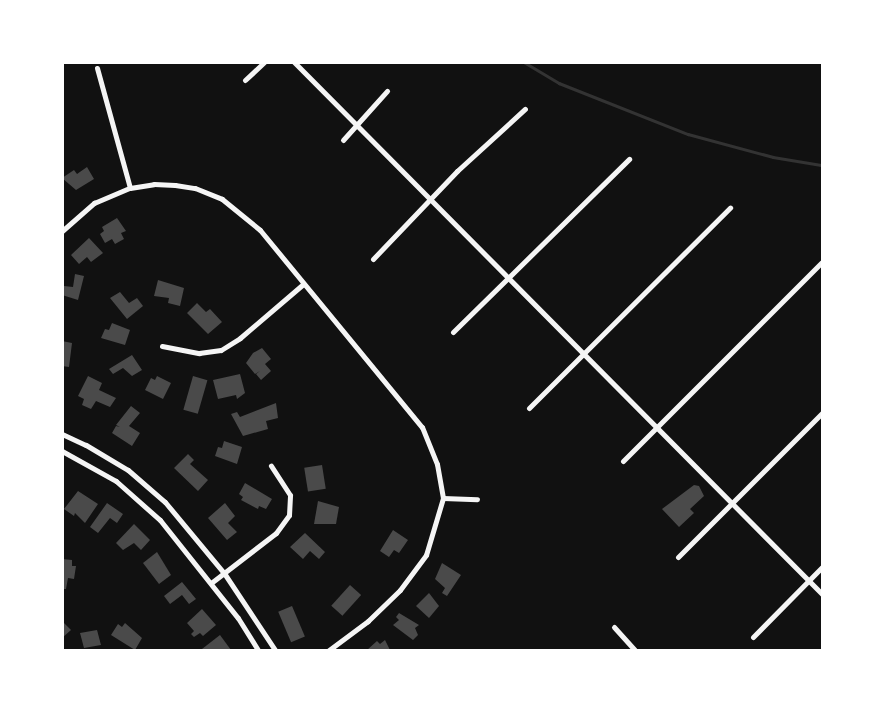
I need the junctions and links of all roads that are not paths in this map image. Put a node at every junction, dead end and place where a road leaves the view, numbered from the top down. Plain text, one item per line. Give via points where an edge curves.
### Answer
1 (264, 62) edge
2 (294, 62) edge
3 (97, 68) dead end
4 (246, 80) dead end
5 (387, 91) dead end
6 (525, 109) dead end
7 (356, 126) junction
8 (343, 140) dead end
9 (629, 159) dead end
10 (130, 188) junction
11 (430, 200) junction
12 (730, 208) dead end
13 (62, 231) edge
14 (373, 259) dead end
15 (822, 262) edge
16 (509, 278) junction
17 (302, 285) junction
18 (453, 332) dead end
19 (162, 346) dead end
20 (582, 353) junction
21 (529, 408) dead end
22 (822, 412) edge
23 (657, 426) junction
24 (62, 434) edge
25 (62, 451) edge
26 (623, 461) dead end
27 (271, 466) dead end
28 (443, 498) junction
29 (477, 499) dead end
30 (732, 502) junction
31 (678, 557) dead end
32 (822, 567) edge
33 (224, 573) junction
34 (809, 580) junction
35 (211, 583) junction
36 (822, 594) edge
37 (614, 627) dead end
38 (753, 637) dead end
39 (258, 650) edge
40 (275, 650) edge
41 (329, 650) edge
42 (635, 650) edge

1 - 4 street
2 - 7 street
3 - 10 street
5 - 7 street
6 - 11 street
7 - 8 street
7 - 11 street
9 - 16 street
10 - 13 street via 94,203
10 - 17 street via 175,185 195,188 222,199 260,230
11 - 14 street
11 - 16 street
12 - 20 street
15 - 23 street
16 - 18 street
16 - 20 street
17 - 19 street via 240,338 221,350 200,353
17 - 28 street via 422,427 437,464
20 - 21 street
20 - 23 street
22 - 30 street
23 - 26 street
23 - 30 street
24 - 33 street via 103,454 144,482 179,517
25 - 35 street via 107,475 131,493 173,534
27 - 33 street via 290,495 289,516 276,533
28 - 29 street
28 - 41 street via 434,535 414,573 368,621
30 - 31 street
30 - 34 street
32 - 34 street
33 - 35 street
33 - 40 street
34 - 36 street
34 - 38 street
35 - 39 street
37 - 42 street

